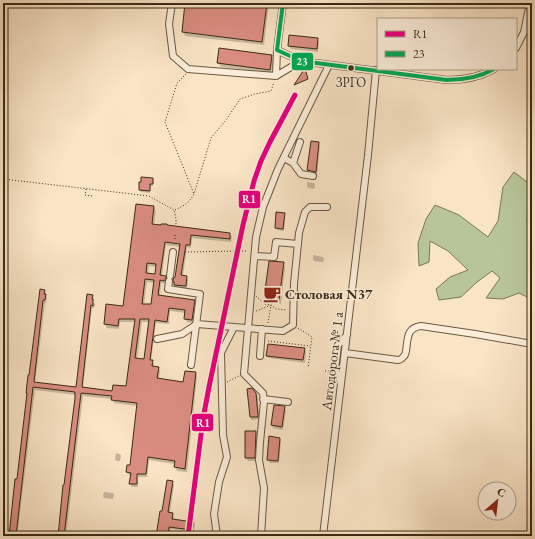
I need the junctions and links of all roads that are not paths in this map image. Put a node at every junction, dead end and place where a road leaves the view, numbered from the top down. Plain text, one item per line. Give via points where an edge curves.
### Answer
1 (172, 3) edge
2 (283, 3) edge
3 (530, 3) edge
4 (517, 46) edge
5 (277, 50) junction
6 (301, 62) junction
7 (329, 65) junction
8 (376, 70) junction
9 (492, 70) edge
10 (276, 76) junction
11 (300, 142) dead end
12 (284, 158) junction
13 (293, 163) junction
14 (313, 176) dead end
15 (327, 207) dead end
16 (298, 244) junction
17 (173, 252) dead end
18 (255, 254) junction
19 (197, 324) junction
20 (234, 327) junction
21 (248, 328) junction
22 (265, 329) junction
23 (347, 336) junction
24 (157, 339) dead end
25 (532, 344) edge
26 (345, 353) junction
27 (260, 356) dead end
28 (191, 365) dead end
29 (339, 384) junction
30 (263, 399) junction
31 (288, 402) dead end
32 (218, 536) edge
33 (261, 536) edge
34 (323, 536) edge

1 - 10 street via 169,24 172,56 188,69
2 - 5 street
3 - 4 street via 524,32
5 - 6 street
5 - 10 street
6 - 7 street
6 - 10 street
7 - 8 street
7 - 12 street
8 - 9 street via 447,80 461,80
8 - 23 street, Автодорога № 1 а
11 - 13 street
12 - 13 street
12 - 18 street via 263,207
13 - 14 street via 301,174
15 - 16 street via 310,207 305,212
16 - 18 street via 276,242 274,257
16 - 22 street via 293,325 283,331
17 - 19 street via 168,289 200,294
18 - 21 street
19 - 20 street
19 - 24 street via 182,334
19 - 28 street
20 - 21 street
20 - 32 street via 221,353 223,435 227,457 219,482 214,514
21 - 22 street
21 - 30 street via 244,374 263,393
22 - 27 street
23 - 26 street, Автодорога № 1 а
23 - 29 street via 338,345 334,370
25 - 26 street via 421,326 415,327 408,334 405,355 398,360
26 - 29 street, Автодорога № 1 а
29 - 34 street, Автодорога № 1 а
30 - 31 street
30 - 33 street via 259,460 264,488

